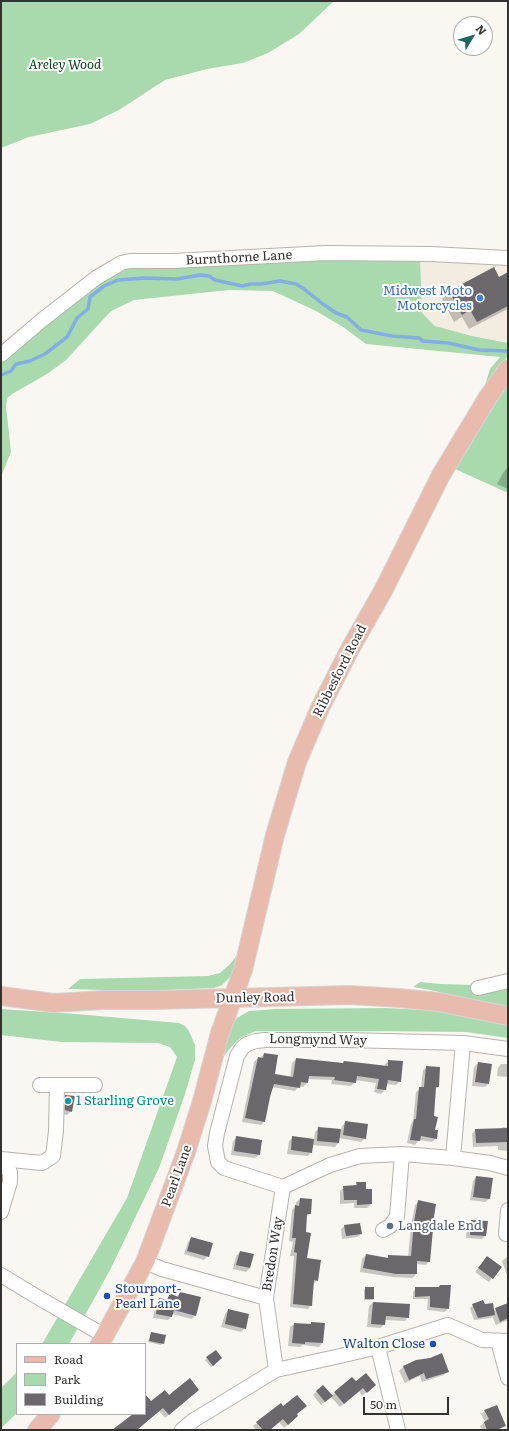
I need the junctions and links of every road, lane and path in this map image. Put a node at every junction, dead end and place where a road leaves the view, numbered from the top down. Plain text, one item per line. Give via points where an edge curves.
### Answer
1 (508, 258) edge
2 (1, 354) edge
3 (508, 369) edge
4 (508, 982) edge
5 (478, 988) dead end
6 (1, 996) edge
7 (232, 998) junction
8 (508, 1016) edge
9 (463, 1043) junction
10 (508, 1049) edge
11 (40, 1085) dead end
12 (95, 1085) dead end
13 (57, 1086) junction
14 (402, 1154) junction
15 (453, 1158) junction
16 (1, 1160) edge
17 (508, 1168) edge
18 (283, 1187) junction
19 (508, 1210) edge
20 (1, 1212) edge
21 (382, 1230) dead end
22 (506, 1234) dead end
23 (145, 1262) junction
24 (1, 1275) edge
25 (266, 1298) junction
26 (103, 1340) edge
27 (503, 1341) edge
28 (378, 1347) junction
29 (276, 1370) junction
30 (508, 1378) edge
31 (50, 1415) edge
32 (37, 1430) edge
33 (182, 1430) edge
34 (398, 1430) edge

1 - 2 street, Burnthorne Lane via 326,253 174,262 130,261 96,278
3 - 7 main road, Ribbesford Road via 441,475 320,708 297,762 275,835 243,970
4 - 5 street
6 - 7 main road, Dunley Road via 54,1003
7 - 8 main road, Dunley Road via 350,995 399,998 439,1002
7 - 23 main road, Pearl Lane via 186,1152
9 - 10 street, Longmynd Way
9 - 15 street
9 - 18 street, Longmynd Way via 265,1040 242,1048 237,1056 217,1133 215,1146 218,1162 224,1168
11 - 13 street
12 - 13 street
13 - 16 street via 56,1131 52,1156 42,1162
14 - 15 street
14 - 18 street via 360,1156 337,1162
14 - 21 street via 397,1217 390,1226
15 - 17 street
16 - 20 street via 10,1172 10,1182
18 - 25 street, Bredon Way
19 - 22 street
23 - 25 street
23 - 26 main road, Pearl Lane
24 - 26 street
25 - 29 street, Bredon Way
27 - 28 street via 482,1340 448,1326
27 - 30 street
28 - 29 street
28 - 34 street
29 - 33 street
31 - 32 main road

